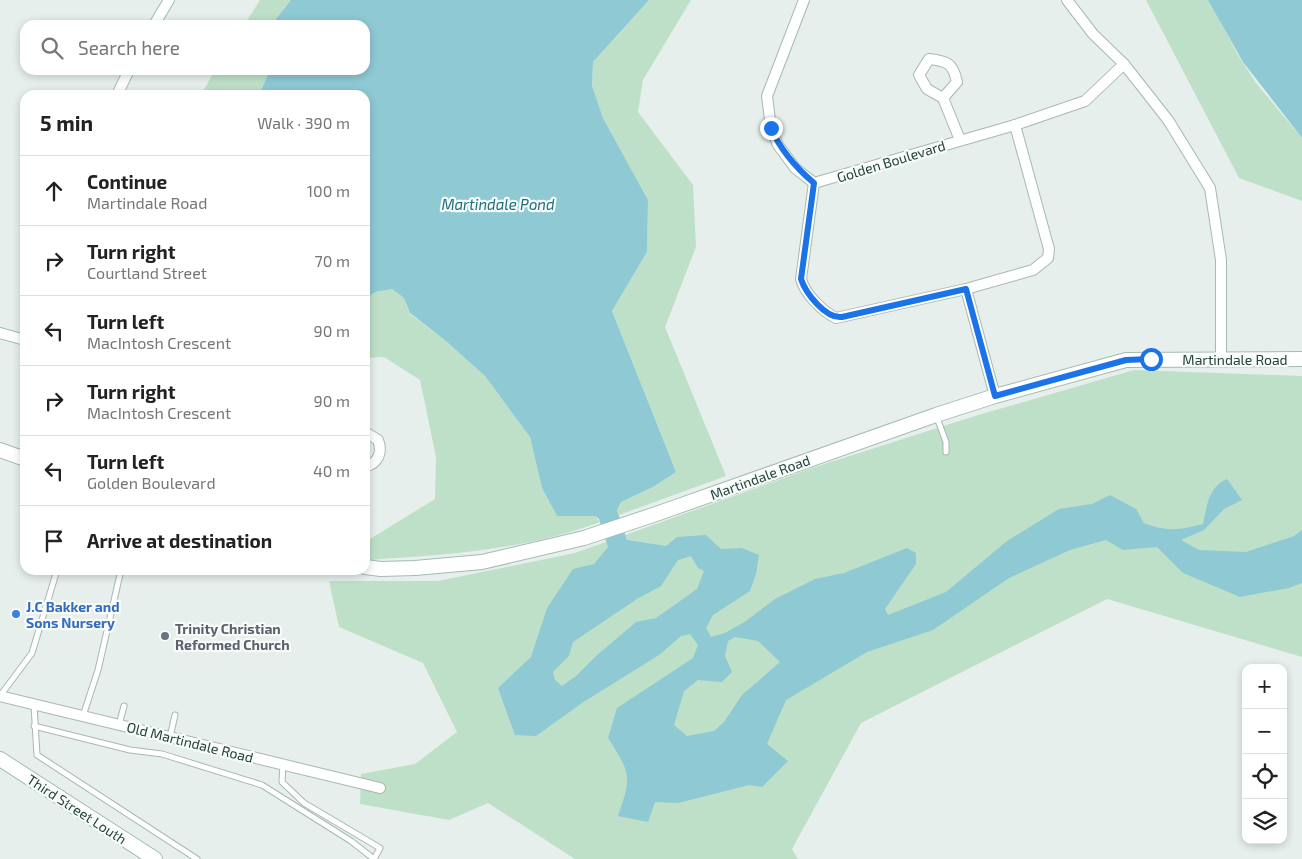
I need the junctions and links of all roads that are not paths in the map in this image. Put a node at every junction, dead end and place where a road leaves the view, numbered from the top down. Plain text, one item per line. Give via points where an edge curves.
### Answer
1 (169, 0) edge
2 (804, 0) edge
3 (1067, 0) edge
4 (157, 20) edge
5 (1124, 64) junction
6 (127, 75) edge
7 (119, 90) edge
8 (943, 98) dead end
9 (1015, 125) junction
10 (960, 140) junction
11 (814, 183) junction
12 (966, 289) junction
13 (0, 333) edge
14 (20, 339) edge
15 (1221, 359) junction
16 (1302, 360) edge
17 (995, 396) junction
18 (936, 415) junction
19 (370, 434) edge
20 (0, 450) edge
21 (946, 452) dead end
22 (20, 457) edge
23 (370, 465) edge
24 (370, 568) edge
25 (55, 575) edge
26 (120, 575) edge
27 (0, 696) edge
28 (34, 704) junction
29 (124, 706) dead end
30 (175, 715) dead end
31 (84, 716) junction
32 (119, 725) junction
33 (34, 726) junction
34 (170, 737) junction
35 (0, 760) edge
36 (282, 764) junction
37 (380, 788) dead end
38 (155, 859) edge
39 (197, 859) edge
40 (374, 859) edge

1 - 4 street
2 - 11 street via 767,96 771,128 778,146 795,168
3 - 5 street via 1093,34
5 - 9 street, Golden Boulevard via 1085,101
5 - 15 street via 1168,120 1210,188 1221,260
6 - 7 street
8 - 10 street
9 - 10 street, Golden Boulevard
9 - 12 street via 1049,248 1048,258 1033,270
10 - 11 street, Golden Boulevard
11 - 12 street via 801,279 803,286 827,314 842,317
12 - 17 street
13 - 14 street
15 - 16 main road, Martindale Road
15 - 17 main road, Martindale Road via 1126,360
17 - 18 main road, Martindale Road
18 - 21 lane via 946,442
18 - 24 main road, Martindale Road via 584,538 482,562 415,568
19 - 23 street via 378,440 381,452 376,462
20 - 22 main road
25 - 27 lane via 32,653
26 - 31 lane
27 - 28 street, Old Martindale Road
28 - 31 street, Old Martindale Road
28 - 33 lane
29 - 32 lane
30 - 34 lane
31 - 32 street, Old Martindale Road
32 - 34 street, Old Martindale Road
33 - 39 lane via 37,755
33 - 40 lane via 130,750 162,754 262,785
34 - 36 street, Old Martindale Road
35 - 38 main road, Third Street Louth
36 - 37 street, Old Martindale Road
36 - 40 lane via 282,782 304,802 380,848

